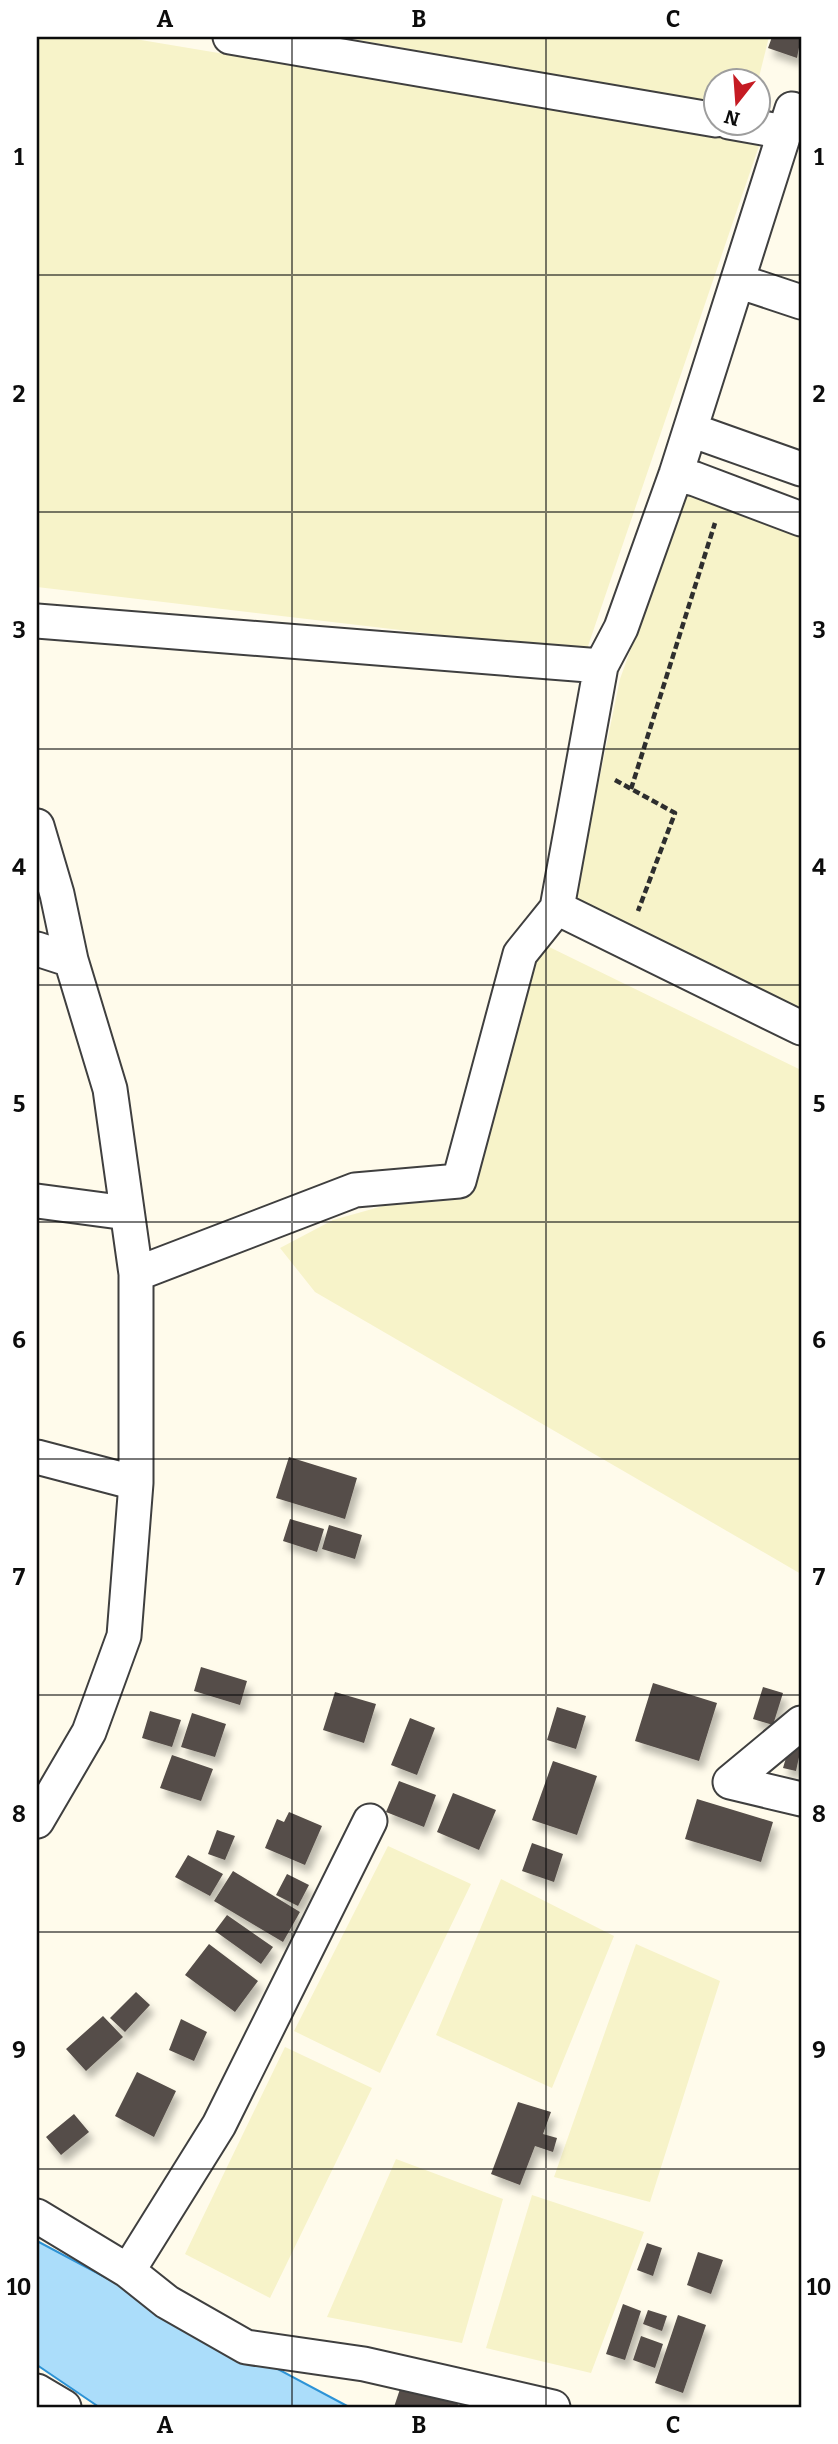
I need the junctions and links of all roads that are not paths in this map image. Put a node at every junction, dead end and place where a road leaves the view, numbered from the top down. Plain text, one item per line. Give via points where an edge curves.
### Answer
1 (230, 37) edge
2 (702, 118) edge
3 (772, 121) edge
4 (738, 281) junction
5 (801, 302) edge
6 (691, 430) junction
7 (801, 469) edge
8 (676, 474) junction
9 (801, 519) edge
10 (37, 621) edge
11 (601, 666) junction
12 (37, 826) edge
13 (556, 908) junction
14 (37, 948) edge
15 (71, 960) junction
16 (801, 1028) edge
17 (37, 1200) edge
18 (127, 1213) junction
19 (136, 1274) junction
20 (37, 1457) edge
21 (136, 1483) junction
22 (801, 1723) edge
23 (801, 1799) edge
24 (37, 1821) edge
25 (370, 1821) dead end
26 (37, 2216) edge
27 (128, 2271) junction
28 (37, 2391) edge
29 (64, 2407) edge
30 (554, 2407) edge

1 - 2 street
3 - 4 street via 789,120
4 - 5 street
4 - 6 street
6 - 7 street
6 - 8 street
8 - 9 street
8 - 11 street via 621,628
10 - 11 street
11 - 13 street
12 - 15 street
13 - 16 street
13 - 19 street via 520,954 459,1181 355,1190
14 - 15 street
15 - 18 street via 110,1089
17 - 18 street
18 - 19 street
19 - 21 street
20 - 21 street
21 - 24 street via 124,1636 89,1732
22 - 23 street via 730,1782
25 - 27 street via 219,2125
26 - 27 street
27 - 30 street via 167,2302 246,2347 364,2364
28 - 29 street

